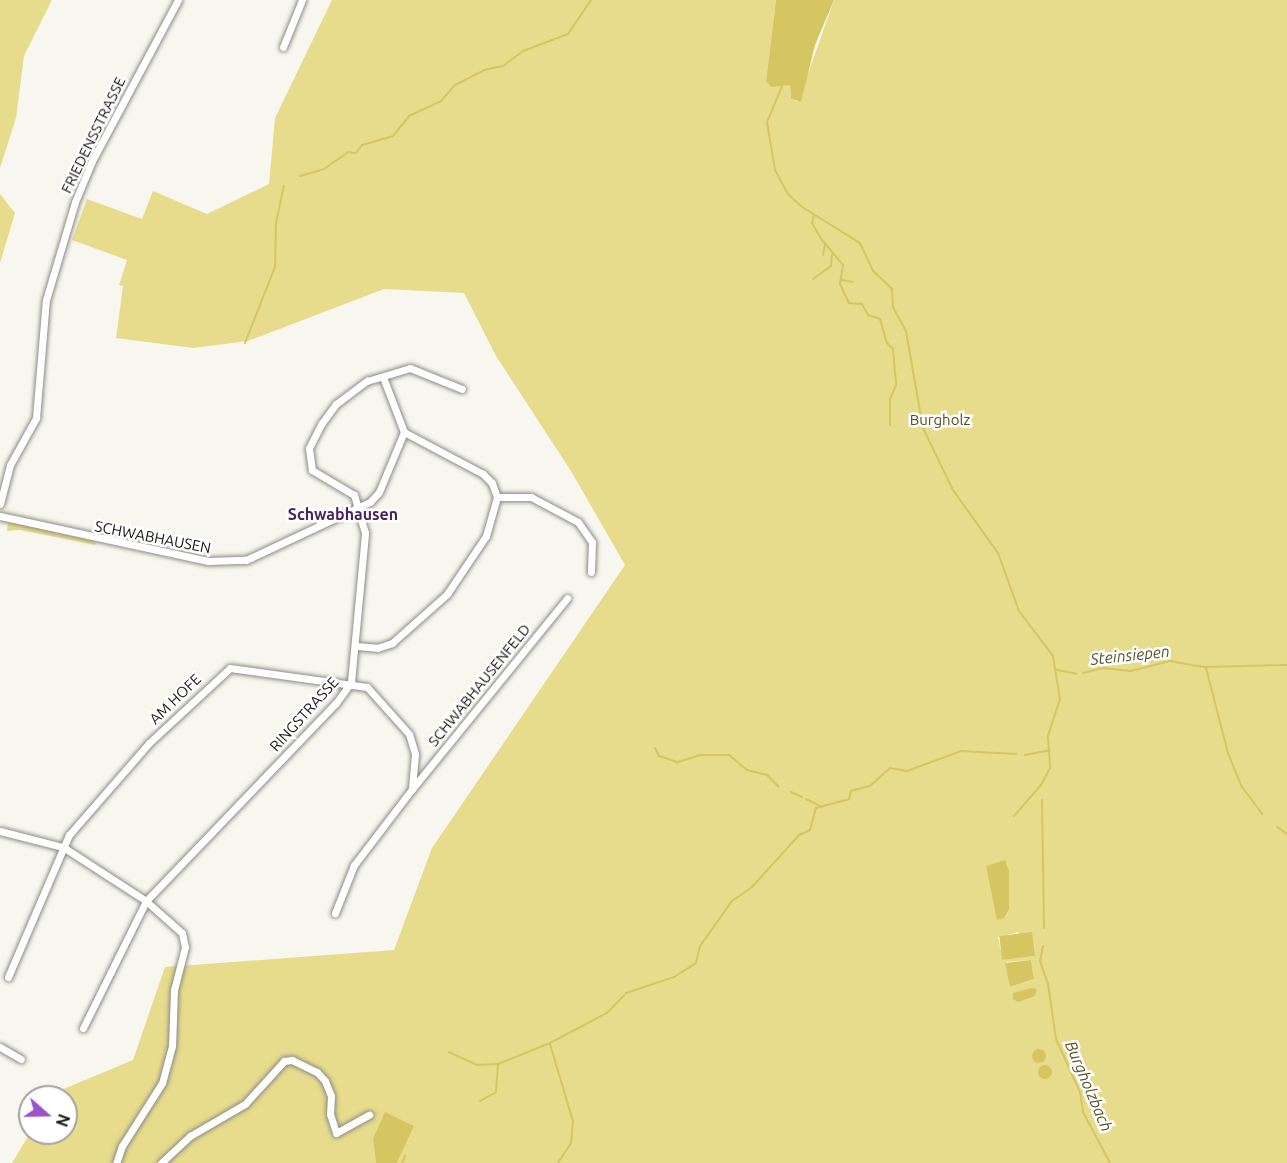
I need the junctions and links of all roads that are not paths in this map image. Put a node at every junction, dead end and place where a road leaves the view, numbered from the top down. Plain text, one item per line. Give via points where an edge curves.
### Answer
1 (178, 0) edge
2 (302, 0) edge
3 (283, 47) dead end
4 (384, 377) junction
5 (462, 389) dead end
6 (404, 432) junction
7 (497, 497) junction
8 (0, 504) edge
9 (360, 507) junction
10 (0, 516) edge
11 (591, 572) dead end
12 (567, 598) dead end
13 (356, 646) junction
14 (351, 682) junction
15 (412, 789) junction
16 (0, 831) edge
17 (63, 847) junction
18 (146, 901) junction
19 (335, 913) dead end
20 (8, 977) dead end
21 (83, 1028) dead end
22 (0, 1047) edge
23 (21, 1059) dead end
24 (369, 1115) dead end
25 (116, 1163) edge
26 (161, 1163) edge

1 - 8 street, FRIEDENSSTRASSE via 92,161 51,275 36,418 10,465
2 - 3 street
4 - 5 street via 415,368
4 - 6 street
4 - 9 street via 367,381 336,404 309,448 315,474 354,495
6 - 7 street via 483,474 492,483
6 - 9 street, SCHWABHAUSEN via 379,492
7 - 11 street via 531,497 578,522 592,542
7 - 13 street via 486,536 447,594 392,643 377,648
9 - 10 street, SCHWABHAUSEN via 269,551 221,563 83,537
9 - 13 street, RINGSTRASSE via 365,553
12 - 15 street, SCHWABHAUSENFELD
13 - 14 street, RINGSTRASSE
14 - 15 street, SCHWABHAUSENFELD via 367,687 410,734 415,754
14 - 17 street, AM HOFE via 224,670 149,743
14 - 18 street, RINGSTRASSE via 336,703
15 - 19 street, SCHWABHAUSENFELD via 354,865
16 - 17 street
17 - 18 street
17 - 20 street, AM HOFE
18 - 21 street, RINGSTRASSE
18 - 25 street via 180,928 184,947 174,990 172,1046 162,1083 122,1146
22 - 23 street
24 - 26 street via 336,1133 325,1081 317,1072 292,1060 284,1061 245,1104 190,1136

